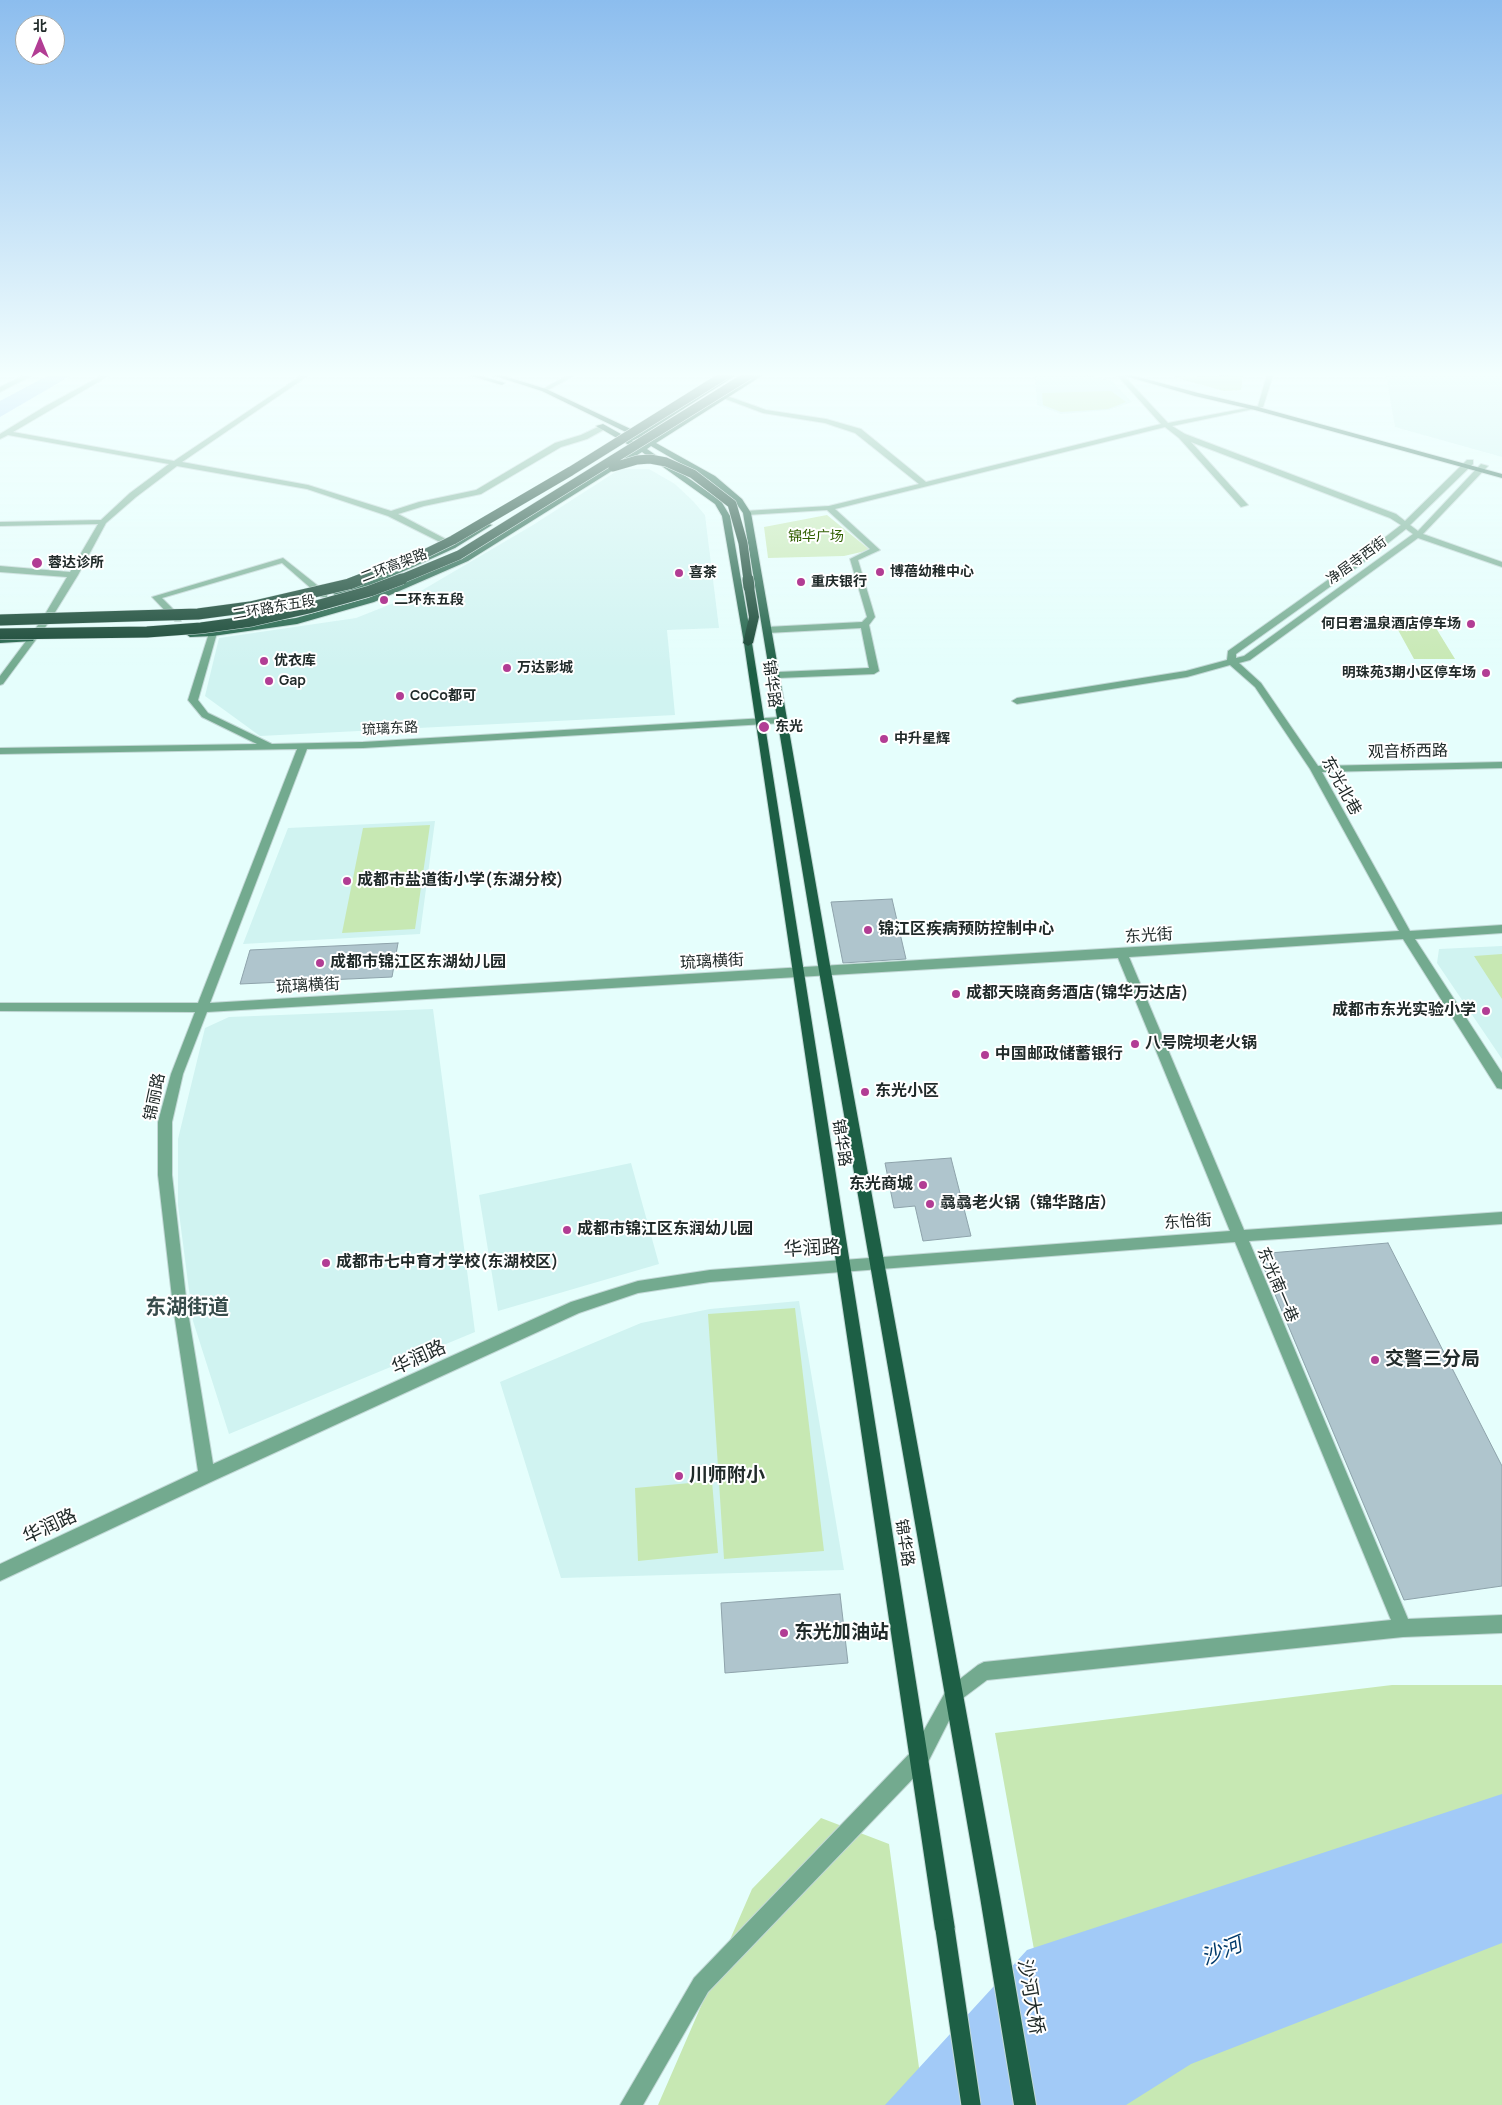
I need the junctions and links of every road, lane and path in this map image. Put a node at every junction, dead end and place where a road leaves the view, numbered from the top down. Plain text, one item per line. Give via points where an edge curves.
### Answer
1 (162, 473) edge
2 (236, 473) edge
3 (510, 473) edge
4 (568, 473) edge
5 (574, 473) edge
6 (592, 473) edge
7 (602, 473) edge
8 (604, 473) edge
9 (678, 473) edge
10 (691, 473) edge
11 (702, 473) edge
12 (911, 473) edge
13 (968, 473) edge
14 (1215, 473) edge
15 (1280, 473) edge
16 (1458, 473) edge
17 (1477, 473) edge
18 (924, 484) junction
19 (1244, 505) dead end
20 (829, 508) junction
21 (391, 514) junction
22 (747, 514) junction
23 (103, 522) junction
24 (0, 524) edge
25 (510, 525) junction
26 (1406, 525) junction
27 (1418, 534) junction
28 (452, 546) junction
29 (1502, 565) edge
30 (0, 569) edge
31 (74, 575) junction
32 (324, 594) junction
33 (178, 618) junction
34 (0, 620) edge
35 (45, 622) junction
36 (0, 624) edge
37 (864, 625) junction
38 (767, 630) junction
39 (213, 633) junction
40 (0, 634) edge
41 (33, 639) junction
42 (0, 640) edge
43 (748, 643) junction
44 (1232, 662) junction
45 (778, 675) dead end
46 (0, 682) edge
47 (1017, 701) dead end
48 (782, 720) junction
49 (759, 721) junction
50 (303, 746) junction
51 (270, 747) junction
52 (0, 751) edge
53 (1502, 766) edge
54 (1315, 769) junction
55 (1502, 929) edge
56 (1407, 936) junction
57 (1122, 954) junction
58 (825, 971) junction
59 (797, 973) junction
60 (0, 1007) edge
61 (202, 1008) junction
62 (1502, 1084) edge
63 (1502, 1218) edge
64 (1238, 1236) junction
65 (878, 1265) junction
66 (843, 1268) junction
67 (207, 1475) junction
68 (0, 1572) edge
69 (1502, 1624) edge
70 (1402, 1628) junction
71 (953, 1695) junction
72 (920, 1757) junction
73 (990, 1897) joint
74 (631, 2105) edge
75 (971, 2105) edge
76 (1025, 2105) edge

1 - 23 street
2 - 21 street via 308,487
3 - 21 street via 478,492
4 - 34 highway, 二环高架路, bridge via 453,540 406,563 349,584 250,607 198,614
5 - 28 main road, 二环路东五段
6 - 25 highway, 二环高架路, bridge
7 - 39 main road, 二环路东五段 via 465,559 371,600 297,621
8 - 25 highway, bridge
9 - 43 main road, 锦华路 via 718,503 726,516
10 - 43 highway, bridge via 732,504 743,543 754,618
11 - 22 main road, 锦华路 via 739,500
12 - 18 street
13 - 18 street
14 - 19 street
15 - 26 street via 1393,516
16 - 26 street, 净居寺西街
17 - 27 street, 净居寺西街
18 - 20 street
20 - 22 street
20 - 37 street via 876,550 854,559 871,617
21 - 28 street
22 - 38 main road, 锦华路
23 - 24 street
23 - 31 street
25 - 40 highway, 二环高架路, bridge via 459,555 416,574 309,608 252,621 165,631
26 - 27 street
26 - 44 street, 净居寺西街 via 1231,653
27 - 29 street
27 - 44 street, 净居寺西街 via 1247,658
28 - 32 main road, 二环路东五段 via 356,588
30 - 31 street
31 - 35 street
32 - 33 main road, 二环路东五段 via 234,613
32 - 33 street via 283,560 156,597
33 - 35 main road, 二环路东五段
35 - 36 main road, 二环路东五段
35 - 41 street
37 - 38 street
37 - 45 street via 874,671
38 - 48 main road, 锦华路
39 - 41 main road, 二环路东五段
39 - 51 street via 194,700 205,715
41 - 42 main road, 二环路东五段
41 - 46 street
43 - 49 main road, 锦华路
44 - 47 street, 净居寺西街 via 1186,674
44 - 54 street, 东光北巷 via 1258,685
48 - 49 street, 琉璃东路
48 - 58 main road, 锦华路
49 - 50 street, 琉璃东路
49 - 59 main road, 锦华路
50 - 51 street, 琉璃东路
50 - 61 street, 锦丽路
51 - 52 street, 琉璃东路
53 - 54 street, 观音桥西路
54 - 56 street, 东光北巷
55 - 56 street, 东光街
56 - 57 street, 东光街
56 - 62 street, 东光北巷
57 - 58 street, 东光街
57 - 64 street, 东光南一巷
58 - 59 street, 东光街
58 - 65 main road, 锦华路
59 - 61 street, 琉璃横街
59 - 66 main road, 锦华路
60 - 61 street, 琉璃横街
61 - 67 street, 锦丽路 via 170,1098 165,1122 165,1175 180,1306
63 - 64 street, 东怡街
64 - 65 street, 东怡街
64 - 70 street, 东光南一巷
65 - 66 street, 华润路
65 - 71 main road, 锦华路
66 - 67 street, 华润路 via 710,1276 638,1287 576,1307
66 - 72 main road, 锦华路
67 - 68 street, 华润路
69 - 70 street
70 - 71 street via 984,1671
71 - 72 street
71 - 73 main road, 锦华路
72 - 74 street via 700,1985
72 - 75 main road, 锦华路, bridge
73 - 76 main road, 沙河大桥

